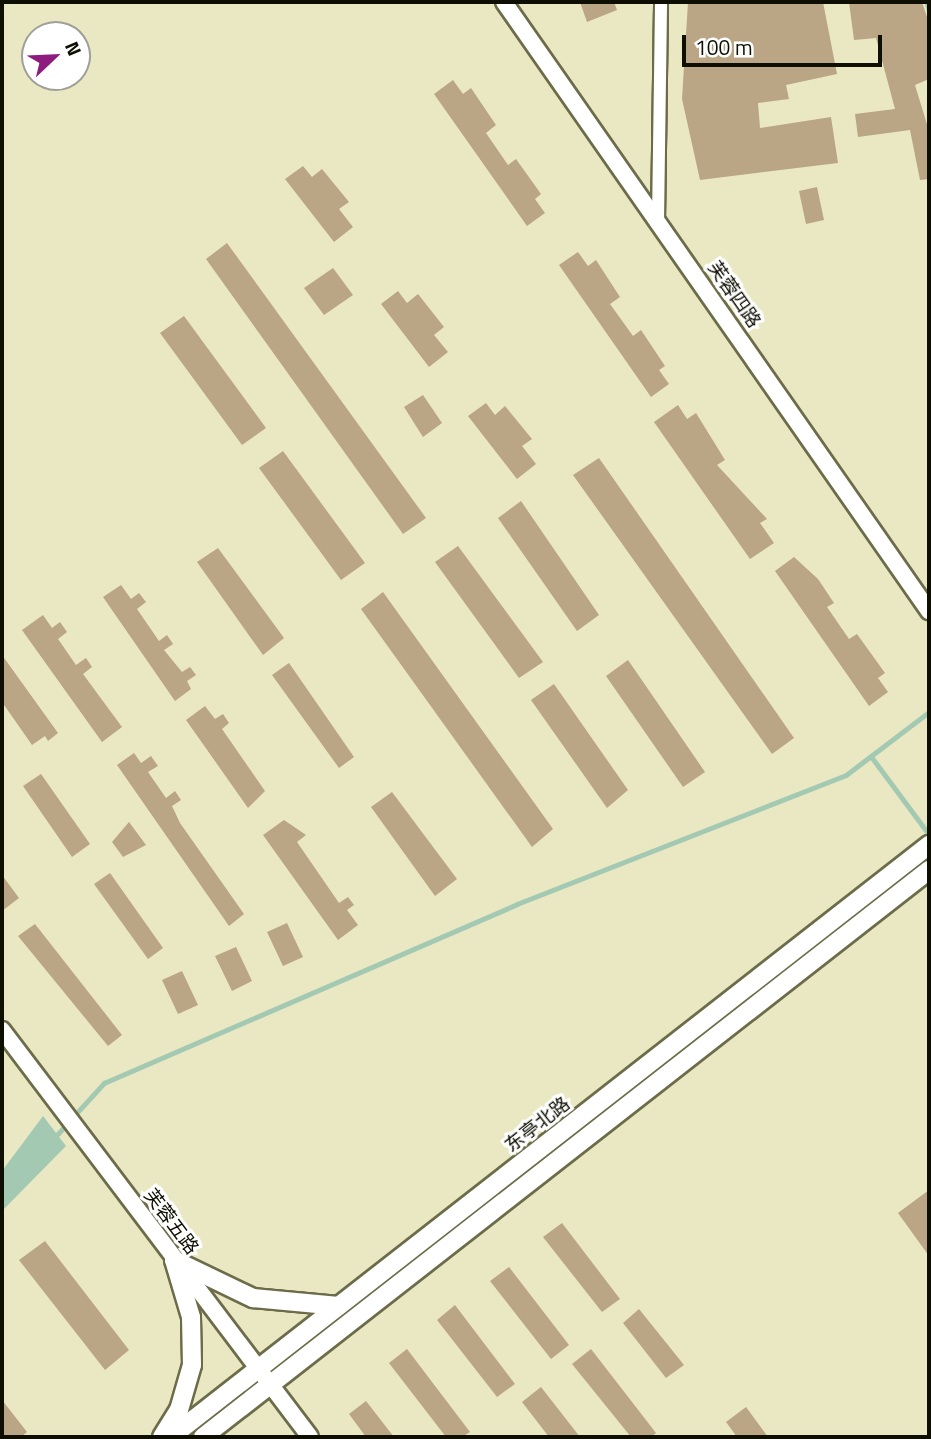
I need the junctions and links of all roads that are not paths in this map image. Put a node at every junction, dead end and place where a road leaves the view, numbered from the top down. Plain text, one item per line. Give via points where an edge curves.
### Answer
1 (504, 2) edge
2 (661, 2) edge
3 (658, 221) junction
4 (929, 611) edge
5 (925, 848) edge
6 (929, 870) edge
7 (2, 1030) edge
8 (174, 1259) junction
9 (339, 1306) junction
10 (257, 1370) junction
11 (269, 1385) junction
12 (162, 1437) edge
13 (170, 1437) edge
14 (203, 1437) edge
15 (310, 1437) edge

1 - 3 street, 芙蓉四路
2 - 3 street
3 - 4 street, 芙蓉四路
5 - 9 main road, 东亭北路
6 - 11 main road
7 - 8 street, 芙蓉五路
8 - 9 main road via 253,1298
8 - 10 street, 芙蓉五路
8 - 12 main road via 191,1317 192,1365 180,1410
9 - 10 main road, 东亭北路
10 - 11 street, 芙蓉五路
10 - 13 main road, 东亭北路
11 - 14 main road
11 - 15 street, 芙蓉五路

